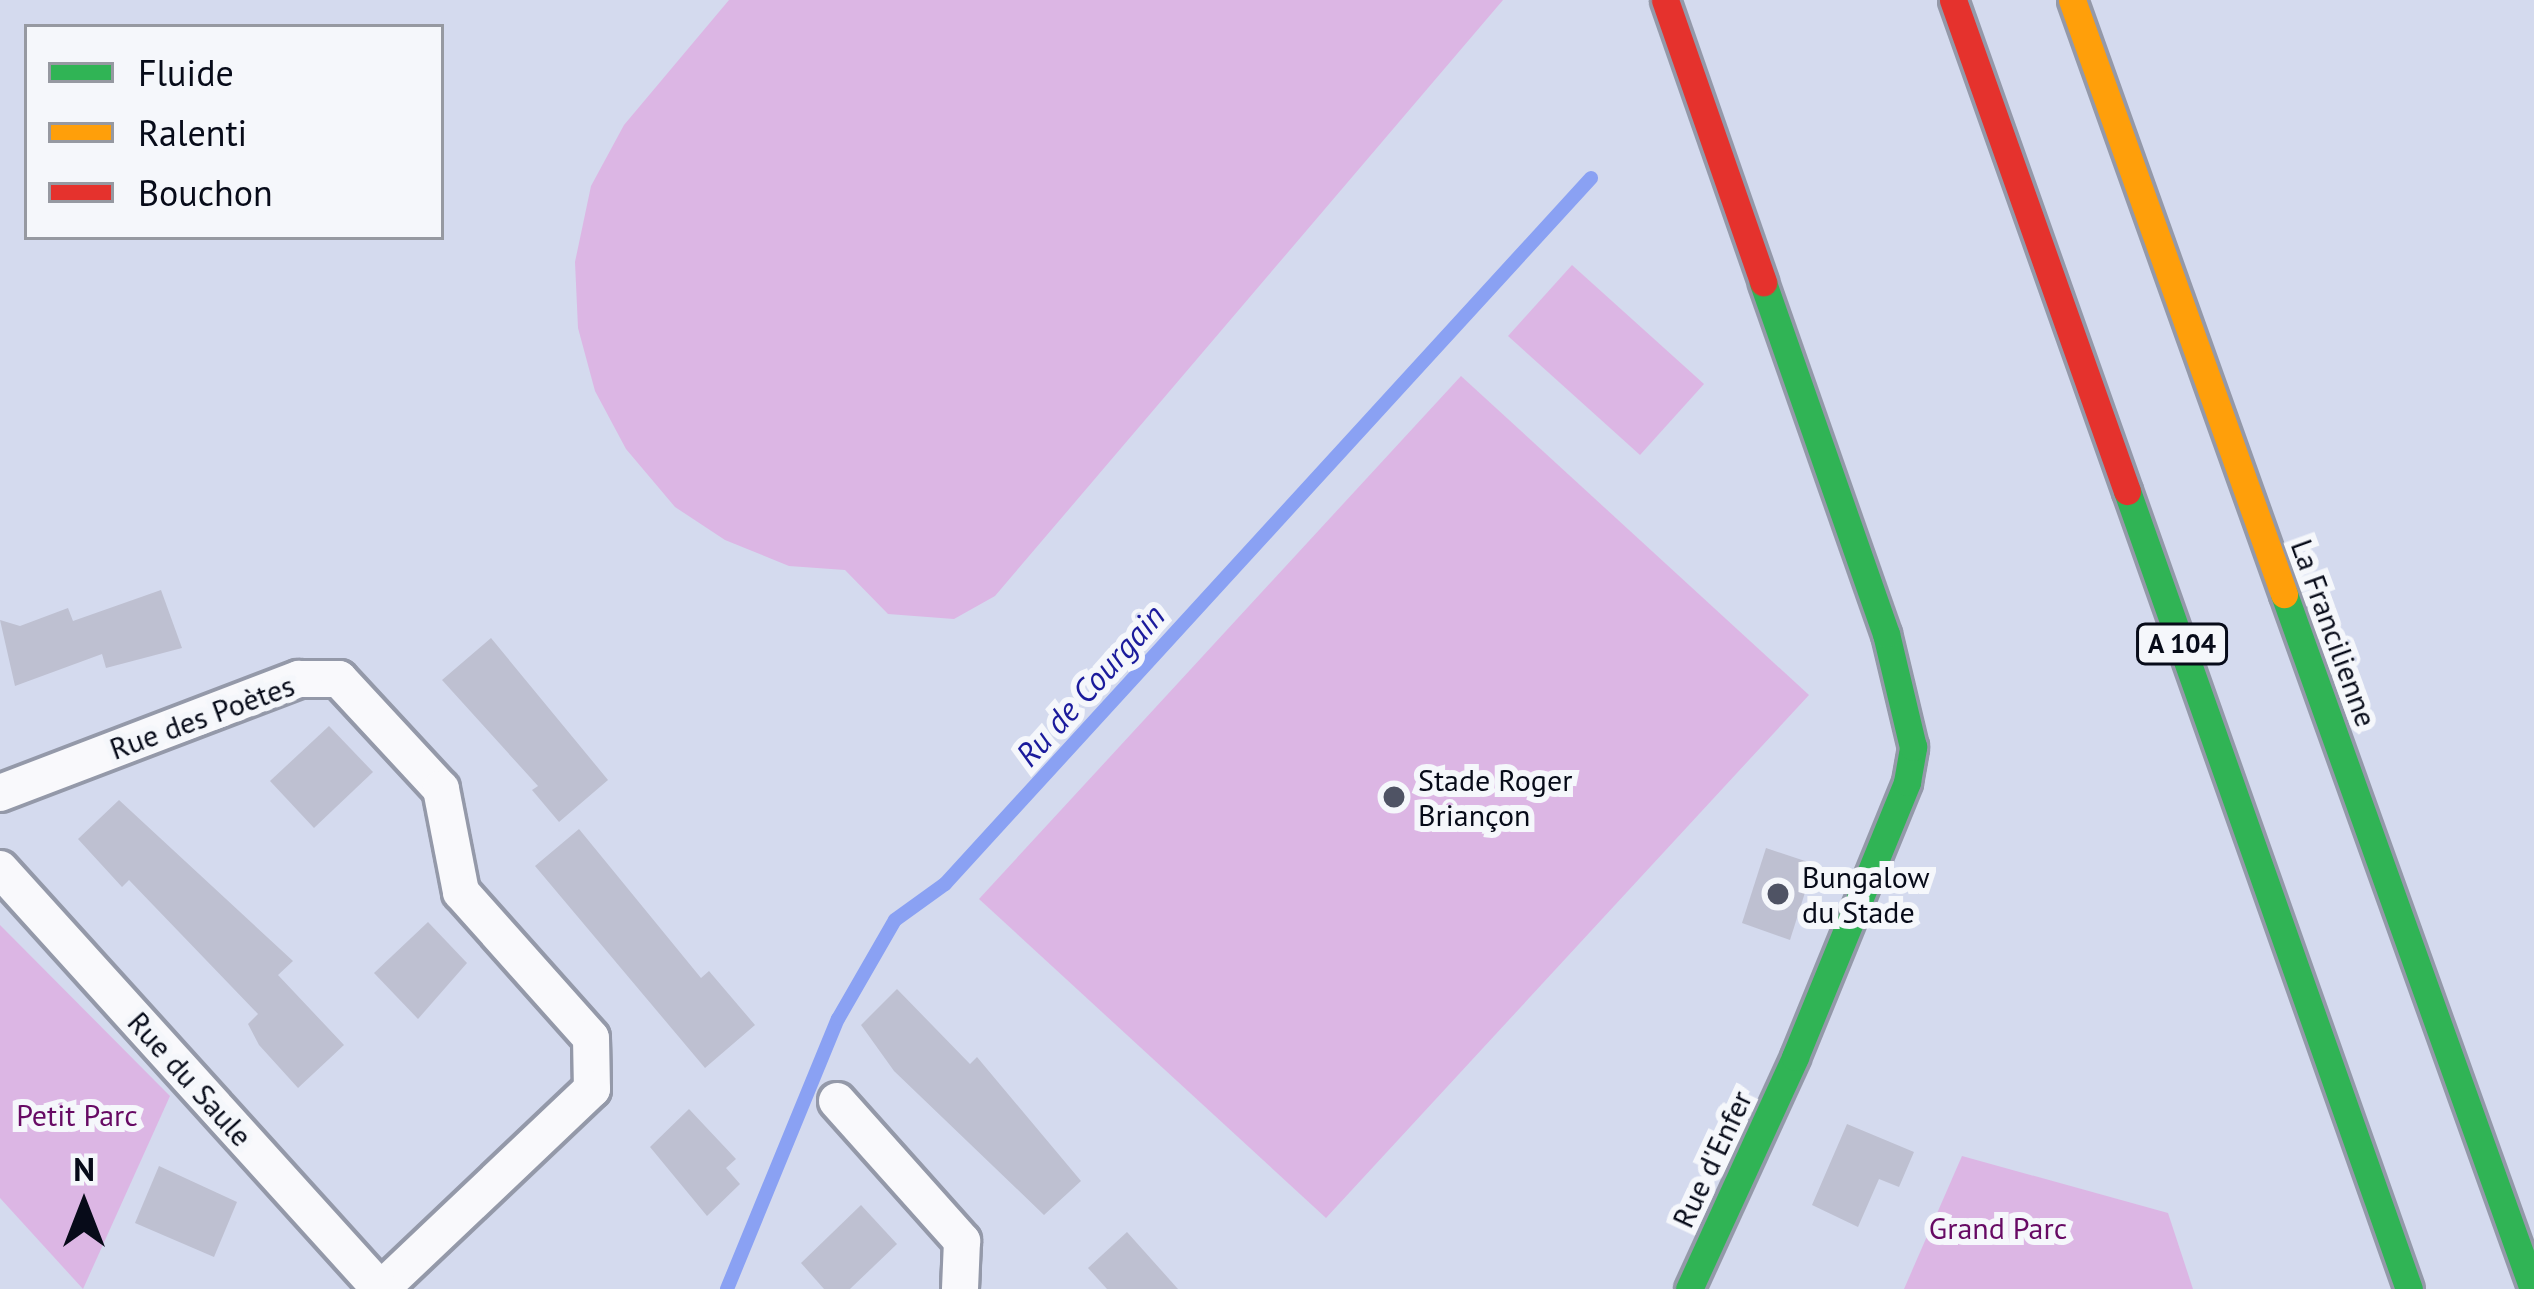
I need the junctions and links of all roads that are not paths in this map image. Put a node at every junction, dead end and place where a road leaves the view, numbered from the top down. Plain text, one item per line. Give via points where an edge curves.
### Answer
1 (1665, 0) edge
2 (1953, 0) edge
3 (2072, 0) edge
4 (0, 793) edge
5 (0, 869) edge
6 (837, 1101) dead end
7 (381, 1289) edge
8 (960, 1289) edge
9 (1689, 1289) edge
10 (2409, 1289) edge
11 (2533, 1289) edge

1 - 9 main road, Rue d'Enfer via 1909,709 1907,782
2 - 10 main road, A 104
3 - 11 main road, La Francilienne
4 - 7 street, Rue des Poètes via 299,679 339,679 441,789 461,892 591,1038 592,1089
5 - 7 street, Rue du Saule
6 - 8 street via 962,1241

